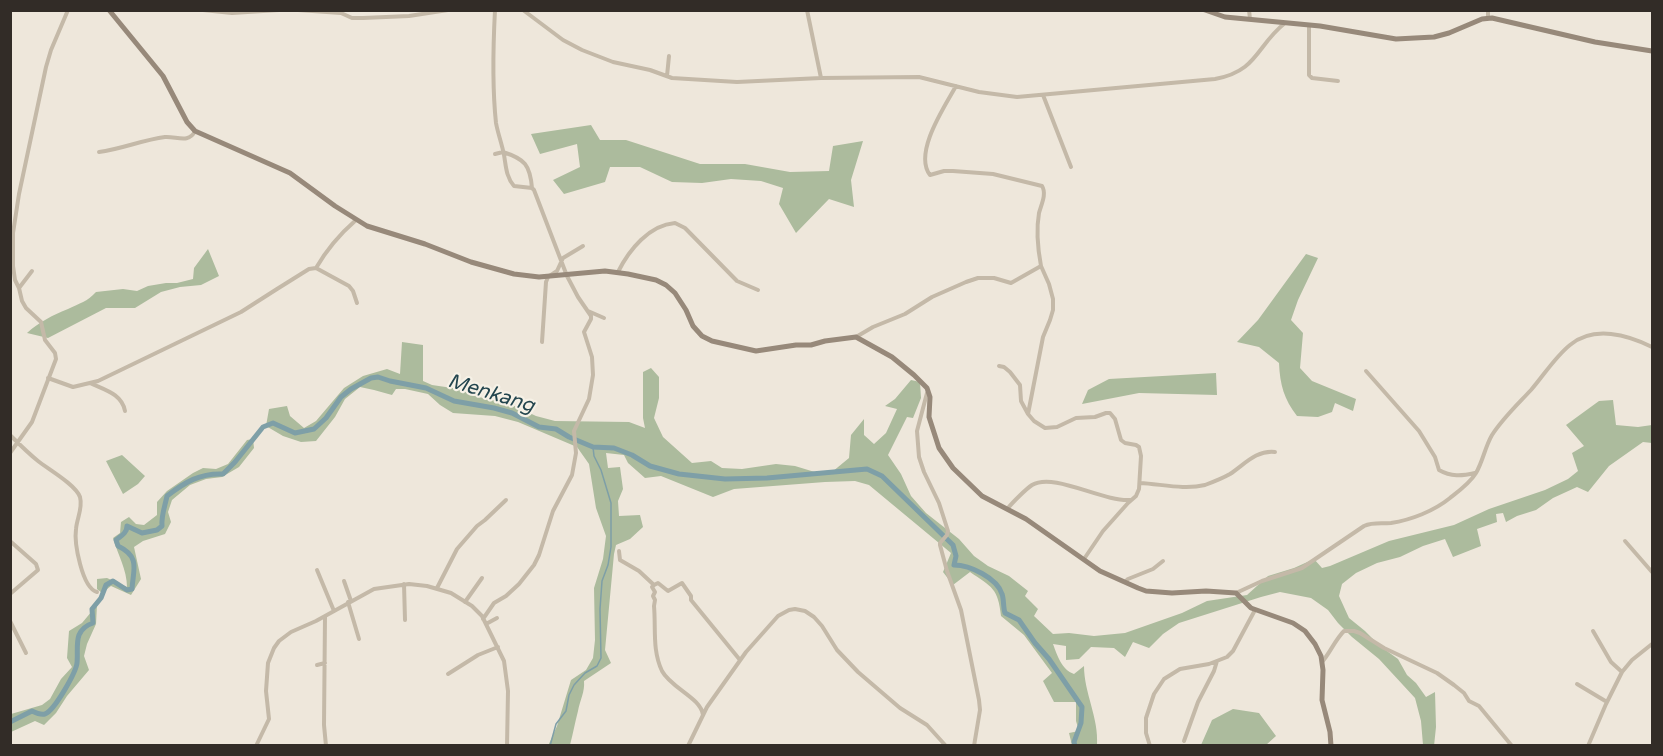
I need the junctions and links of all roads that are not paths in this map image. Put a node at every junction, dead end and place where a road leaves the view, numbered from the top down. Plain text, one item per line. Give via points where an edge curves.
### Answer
1 (68, 10) edge
2 (109, 10) edge
3 (202, 10) edge
4 (279, 10) edge
5 (298, 10) edge
6 (448, 10) edge
7 (495, 10) edge
8 (523, 10) edge
9 (807, 10) edge
10 (1205, 10) edge
11 (1249, 10) edge
12 (1488, 10) edge
13 (1488, 18) junction
14 (1250, 20) junction
15 (1286, 23) junction
16 (1310, 24) junction
17 (1653, 51) edge
18 (669, 56) dead end
19 (667, 76) junction
20 (821, 78) junction
21 (1338, 81) dead end
22 (956, 87) junction
23 (1043, 95) junction
24 (195, 131) junction
25 (99, 152) dead end
26 (503, 152) junction
27 (495, 154) dead end
28 (1071, 167) dead end
29 (532, 188) junction
30 (356, 220) junction
31 (583, 246) dead end
32 (561, 260) junction
33 (1041, 266) junction
34 (316, 268) junction
35 (32, 271) dead end
36 (618, 272) junction
37 (567, 276) junction
38 (548, 277) junction
39 (19, 288) junction
40 (758, 290) dead end
41 (357, 303) dead end
42 (588, 311) junction
43 (604, 318) dead end
44 (856, 337) junction
45 (542, 342) dead end
46 (1653, 347) edge
47 (999, 366) dead end
48 (1366, 371) dead end
49 (48, 378) junction
50 (90, 383) junction
51 (927, 388) junction
52 (124, 411) dead end
53 (1028, 414) junction
54 (10, 435) edge
55 (18, 442) junction
56 (1275, 452) dead end
57 (10, 453) edge
58 (1476, 473) junction
59 (1140, 483) junction
60 (1132, 499) junction
61 (506, 500) dead end
62 (1008, 508) junction
63 (10, 541) edge
64 (1625, 541) dead end
65 (620, 551) dead end
66 (1083, 559) junction
67 (1162, 561) dead end
68 (317, 570) dead end
69 (1653, 572) edge
70 (482, 578) dead end
71 (344, 581) dead end
72 (1125, 582) junction
73 (404, 584) junction
74 (654, 585) junction
75 (437, 588) junction
76 (97, 592) dead end
77 (1236, 593) junction
78 (10, 594) edge
79 (349, 602) junction
80 (465, 602) junction
81 (1255, 610) junction
82 (334, 611) junction
83 (326, 616) junction
84 (497, 618) dead end
85 (483, 619) junction
86 (405, 620) dead end
87 (10, 621) edge
88 (486, 624) junction
89 (1593, 631) dead end
90 (359, 639) dead end
91 (1653, 644) edge
92 (498, 647) junction
93 (26, 653) dead end
94 (740, 660) junction
95 (1217, 661) junction
96 (325, 663) junction
97 (1322, 663) junction
98 (317, 665) dead end
99 (1622, 672) junction
100 (448, 674) dead end
101 (1576, 684) dead end
102 (1607, 702) junction
103 (703, 715) junction
104 (1184, 741) dead end
105 (256, 746) edge
106 (326, 746) edge
107 (507, 746) edge
108 (688, 746) edge
109 (946, 746) edge
110 (974, 746) edge
111 (1150, 746) edge
112 (1331, 746) edge
113 (1512, 746) edge
114 (1588, 746) edge

1 - 39 street via 48,59 19,195 13,256
2 - 24 street via 163,76
3 - 4 street via 232,14
5 - 6 street via 363,18
7 - 26 street via 494,101
8 - 19 street via 582,50
9 - 20 street
10 - 14 street
11 - 14 street
12 - 13 street
13 - 16 street via 1449,33 1414,39 1389,39
13 - 17 street
14 - 15 street
15 - 16 street
15 - 23 street via 1249,65 1228,76
16 - 21 street via 1309,75
18 - 19 street
19 - 20 street via 722,81
20 - 22 street via 918,77
22 - 23 street via 1003,96
22 - 33 street via 927,146 927,171 930,175 944,171 993,174 1042,186 1045,192 1038,229
23 - 28 street
24 - 25 street via 189,138 167,137
24 - 30 street via 290,173
26 - 27 street
26 - 29 street via 525,163
26 - 29 street via 512,184
29 - 32 street
30 - 34 street via 335,240
30 - 38 street via 492,269
31 - 32 street
32 - 37 street
32 - 38 street via 557,271
33 - 44 street via 1011,283 994,278 966,282
33 - 53 street via 1053,310 1043,336
34 - 41 street via 352,288
34 - 50 street via 241,312
35 - 39 street
36 - 37 street
36 - 40 street via 643,238 675,223 685,228 737,281
36 - 44 street via 666,285 680,299 693,326 712,341 756,351
37 - 38 street
37 - 42 street
38 - 45 street
39 - 49 street via 22,301 41,322 45,340 56,356
42 - 43 street
42 - 85 street via 591,319 584,332 593,375 589,399 577,424 572,475 553,511 534,565
44 - 51 street via 892,357
46 - 58 street via 1609,334 1574,342 1501,421
47 - 53 street via 1018,383
48 - 58 street via 1419,431 1439,470 1458,476
49 - 50 street via 73,387
49 - 55 street via 32,422
50 - 52 street via 121,400
51 - 62 street via 929,417 946,459 982,496
51 - 110 street via 917,446 948,531 940,545 961,610 980,705
53 - 59 street via 1048,429 1076,418 1112,414 1121,440 1139,447
54 - 55 street
55 - 57 street
55 - 76 street via 77,492 81,506 76,542 86,581
56 - 59 street via 1263,452 1204,485
58 - 77 street via 1431,510 1395,522 1364,526 1302,568
59 - 60 street
60 - 62 street via 1117,500 1044,482 1030,487
60 - 66 street
61 - 75 street via 457,549
62 - 66 street
63 - 78 street via 38,568
64 - 69 street
65 - 74 street via 620,560
66 - 72 street
67 - 72 street
68 - 82 street
70 - 80 street
71 - 79 street
72 - 77 street via 1146,591
73 - 75 street
73 - 79 street via 376,588
73 - 86 street
74 - 94 street via 658,583 668,591 682,583
74 - 103 street via 658,661 669,682 700,706
75 - 80 street
77 - 81 street
79 - 82 street
79 - 90 street
80 - 85 street
81 - 95 street via 1233,651
81 - 97 street via 1281,617 1305,631
82 - 83 street
83 - 96 street
83 - 105 street via 284,636 274,648 267,673 269,719
84 - 88 street
85 - 88 street
87 - 93 street
88 - 92 street
89 - 99 street via 1611,662
91 - 99 street
92 - 100 street
92 - 107 street via 508,691
94 - 103 street
94 - 109 street via 783,612 805,611 864,678 931,728
95 - 104 street
95 - 111 street via 1180,669 1164,679 1146,718
96 - 98 street
96 - 106 street
97 - 112 street via 1322,700
97 - 113 street via 1344,631 1360,633 1454,685 1479,706
99 - 102 street
101 - 102 street
102 - 114 street
103 - 108 street

